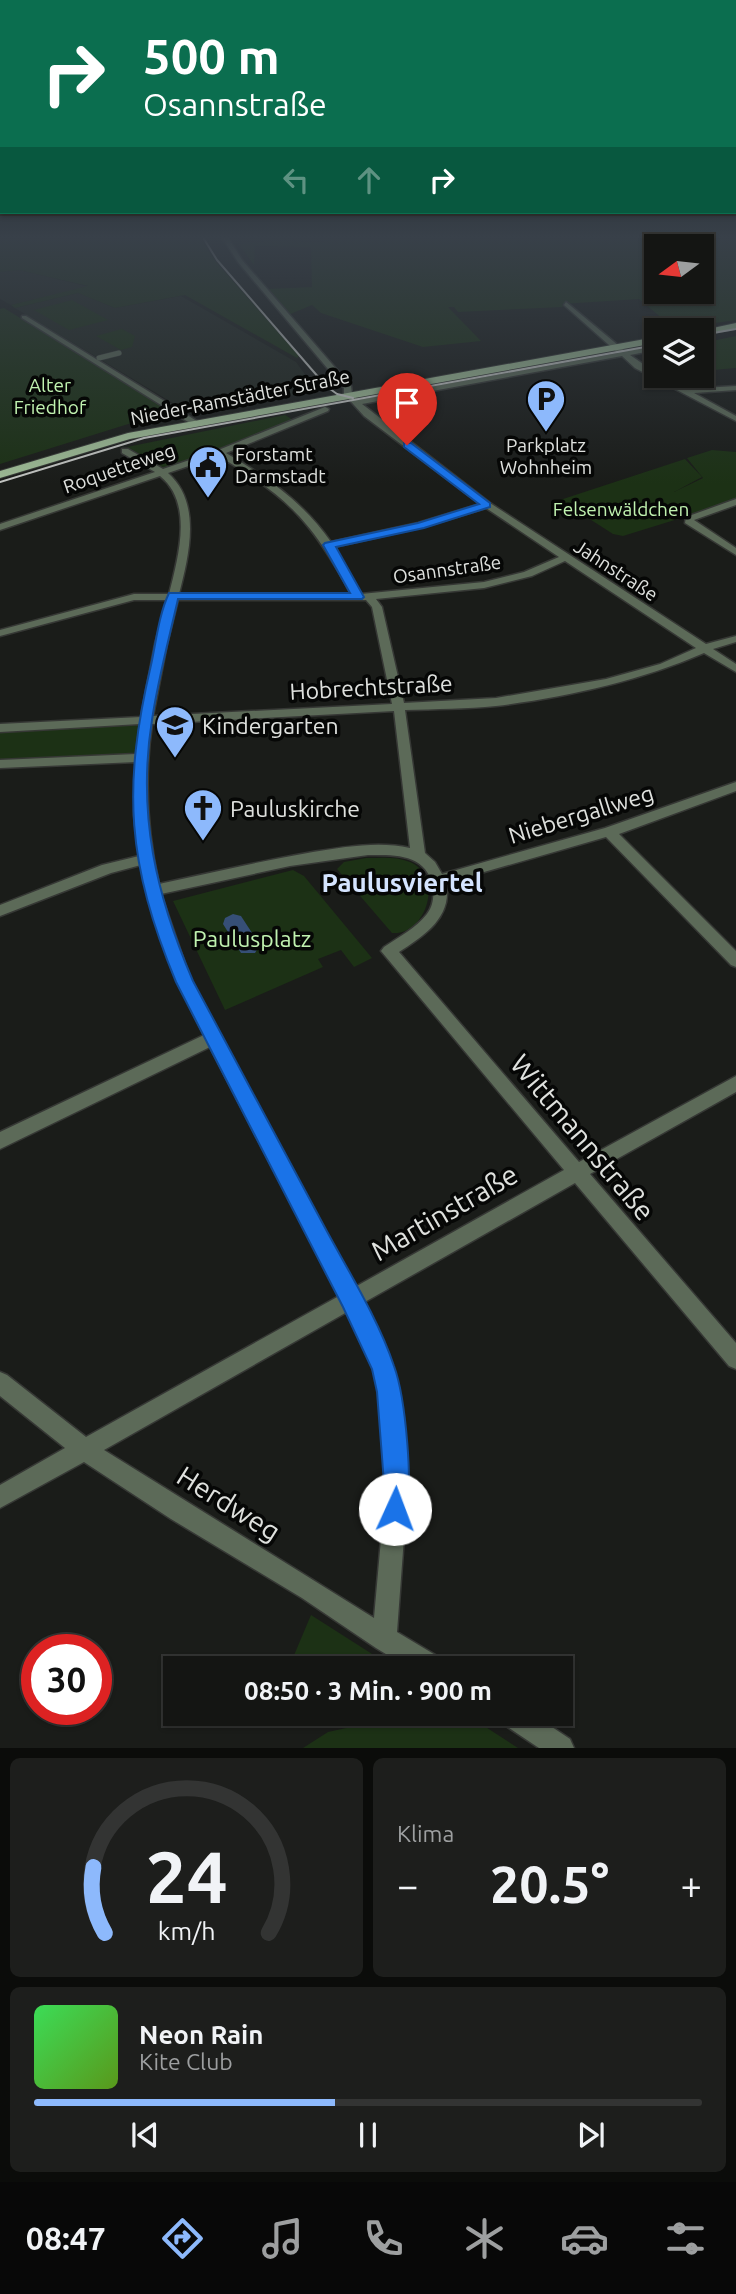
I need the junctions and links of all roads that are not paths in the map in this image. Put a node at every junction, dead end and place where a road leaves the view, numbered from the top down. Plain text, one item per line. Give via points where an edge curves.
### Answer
1 (30, 321) edge
2 (291, 321) edge
3 (585, 321) edge
4 (736, 326) edge
5 (714, 330) edge
6 (644, 344) edge
7 (644, 349) edge
8 (620, 351) junction
9 (119, 353) dead end
10 (99, 358) dead end
11 (736, 388) edge
12 (687, 391) junction
13 (352, 399) junction
14 (325, 409) dead end
15 (736, 419) edge
16 (196, 423) junction
17 (125, 451) dead end
18 (219, 453) junction
19 (162, 472) junction
20 (0, 474) edge
21 (736, 502) edge
22 (486, 505) junction
23 (0, 527) edge
24 (329, 545) junction
25 (736, 552) edge
26 (565, 558) junction
27 (173, 596) junction
28 (364, 597) junction
29 (0, 633) edge
30 (736, 639) edge
31 (705, 648) junction
32 (736, 669) edge
33 (399, 707) junction
34 (145, 720) junction
35 (0, 728) edge
36 (140, 758) junction
37 (0, 764) edge
38 (736, 786) edge
39 (609, 832) junction
40 (418, 855) junction
41 (145, 859) junction
42 (438, 880) junction
43 (152, 891) junction
44 (0, 911) edge
45 (736, 961) edge
46 (214, 1038) junction
47 (736, 1083) edge
48 (0, 1141) edge
49 (577, 1171) junction
50 (351, 1299) junction
51 (736, 1359) edge
52 (0, 1382) edge
53 (84, 1450) junction
54 (0, 1497) edge
55 (384, 1640) junction
56 (412, 1656) edge
57 (528, 1726) edge
58 (561, 1748) edge

1 - 16 street
2 - 13 street, Jahnstraße via 348,388
3 - 8 street
4 - 5 main road
6 - 8 main road, Nieder-Ramstädter Straße
7 - 8 street, Nieder-Ramstädter Straße
8 - 12 street via 654,377
8 - 13 main road, Nieder-Ramstädter Straße
9 - 10 street
11 - 12 street
12 - 15 street
13 - 16 main road, Nieder-Ramstädter Straße
13 - 22 street, Jahnstraße
14 - 18 street, Roquetteweg
16 - 20 main road, Nieder-Ramstädter Straße via 106,441
17 - 19 street
18 - 19 street, Roquetteweg
18 - 24 street via 297,506
19 - 23 street, Roquetteweg
19 - 27 street via 183,501 185,533
21 - 25 street via 691,516 689,521
22 - 24 street
22 - 26 street, Jahnstraße
24 - 28 street
26 - 28 street, Osannstraße via 484,585
26 - 31 street, Jahnstraße
27 - 28 street, Osannstraße
27 - 29 street, Osannstraße via 134,597
27 - 34 street
28 - 33 street via 377,607
30 - 31 street, Hobrechtstraße
31 - 32 street, Jahnstraße
31 - 33 street, Hobrechtstraße via 664,666 549,693 496,702
33 - 34 street, Hobrechtstraße
33 - 40 street
34 - 35 street, Hobrechtstraße
34 - 36 street
36 - 37 street
36 - 41 street via 138,791
38 - 39 street, Niebergallweg
39 - 42 street, Niebergallweg
39 - 45 street
40 - 42 street
40 - 43 street via 398,850 341,852
41 - 43 street
41 - 44 street
42 - 49 street, Wittmannstraße via 441,899 431,920 389,951
43 - 46 street via 184,982
46 - 48 street
46 - 50 street
47 - 49 street, Martinstraße
49 - 50 street, Martinstraße
49 - 51 street, Wittmannstraße
50 - 53 street, Martinstraße
50 - 55 street via 383,1367 389,1392 397,1483
52 - 53 street, Herdweg
53 - 54 street, Martinstraße
53 - 55 street, Herdweg
55 - 56 street, Herdweg
57 - 58 street

